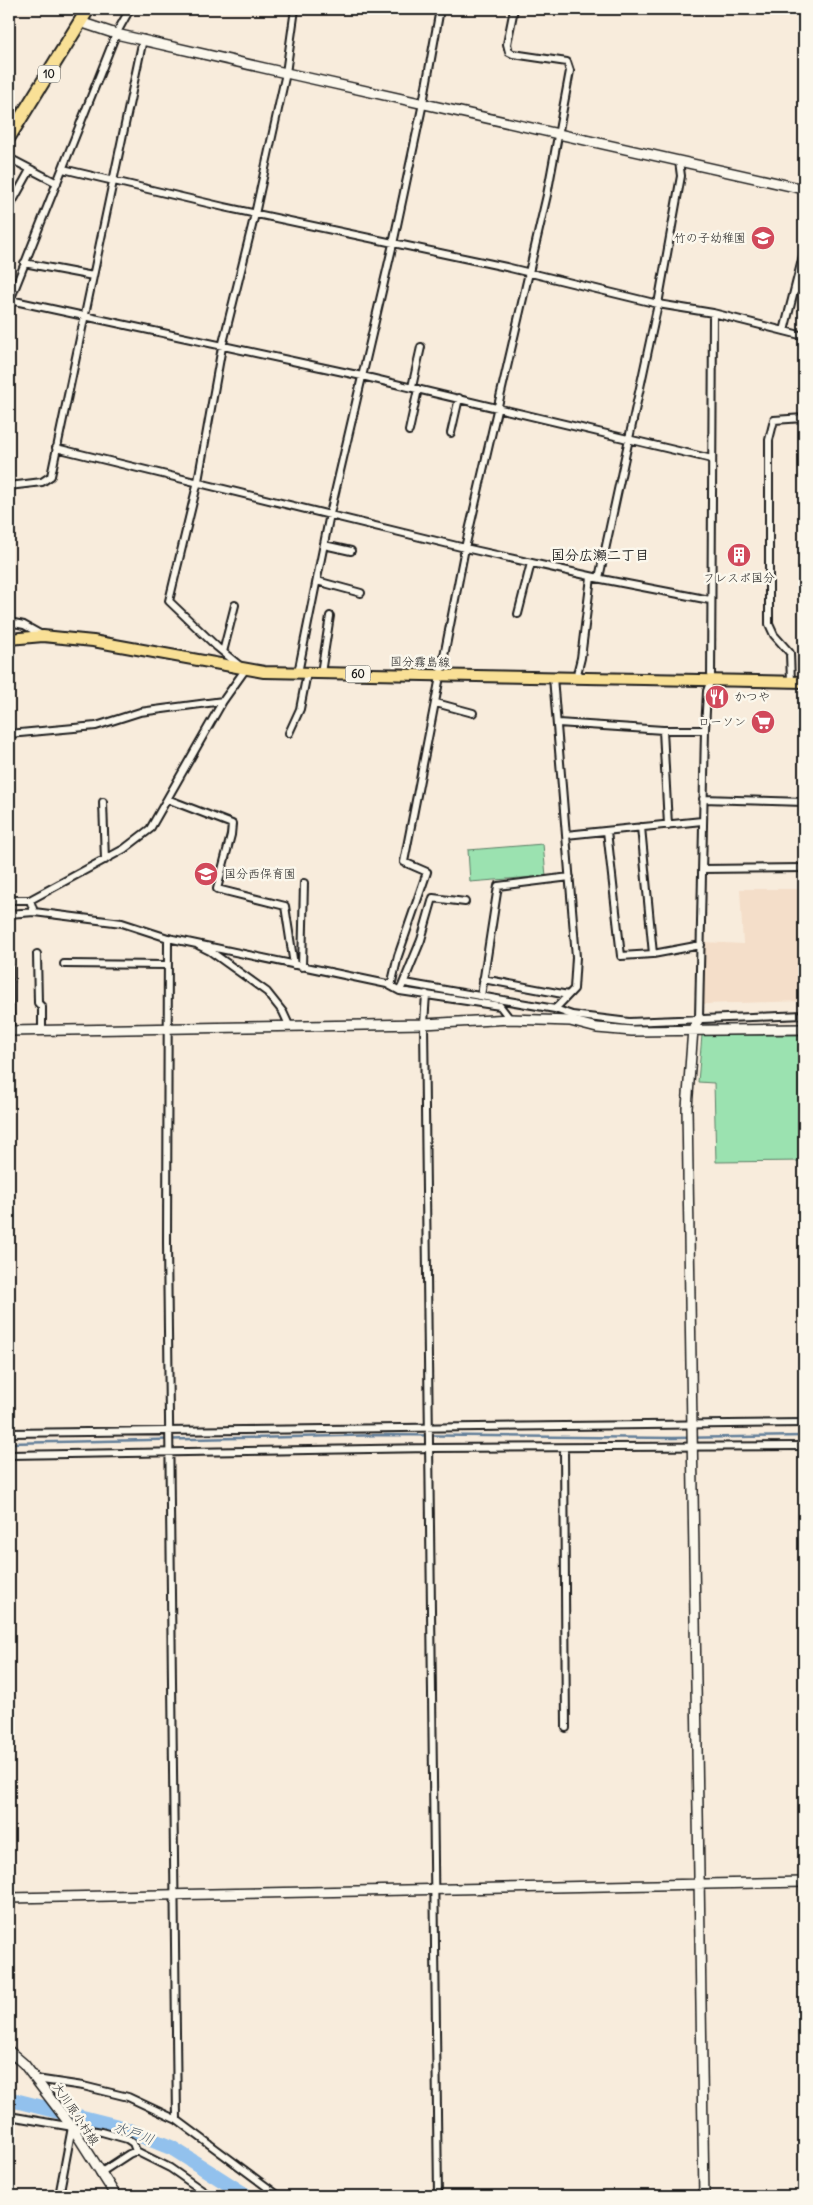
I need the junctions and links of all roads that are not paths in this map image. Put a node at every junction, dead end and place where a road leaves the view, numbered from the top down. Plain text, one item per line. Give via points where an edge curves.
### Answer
1 (88, 9) edge
2 (130, 9) edge
3 (296, 9) edge
4 (440, 9) edge
5 (514, 9) edge
6 (80, 22) junction
7 (116, 34) junction
8 (144, 39) junction
9 (286, 73) junction
10 (423, 103) junction
11 (10, 131) edge
12 (559, 135) junction
13 (9, 158) edge
14 (679, 161) junction
15 (63, 169) junction
16 (30, 170) junction
17 (114, 181) junction
18 (57, 183) junction
19 (804, 189) edge
20 (9, 208) edge
21 (255, 214) junction
22 (393, 244) junction
23 (804, 252) edge
24 (24, 263) junction
25 (528, 273) junction
26 (93, 276) junction
27 (795, 289) junction
28 (804, 291) edge
29 (9, 301) edge
30 (658, 304) junction
31 (713, 313) junction
32 (84, 316) junction
33 (784, 331) junction
34 (804, 336) edge
35 (222, 347) junction
36 (421, 347) dead end
37 (362, 376) junction
38 (415, 388) junction
39 (459, 398) junction
40 (498, 407) junction
41 (804, 418) edge
42 (409, 431) dead end
43 (451, 433) dead end
44 (629, 439) junction
45 (56, 448) junction
46 (712, 459) junction
47 (198, 481) junction
48 (9, 486) edge
49 (330, 514) junction
50 (324, 545) junction
51 (465, 548) junction
52 (351, 551) dead end
53 (531, 563) junction
54 (599, 578) junction
55 (316, 581) junction
56 (361, 593) dead end
57 (710, 600) junction
58 (235, 605) dead end
59 (518, 614) dead end
60 (330, 616) dead end
61 (9, 622) edge
62 (43, 636) junction
63 (9, 639) edge
64 (223, 652) junction
65 (245, 670) junction
66 (302, 673) junction
67 (321, 673) junction
68 (442, 676) junction
69 (553, 677) junction
70 (576, 678) junction
71 (711, 680) junction
72 (791, 682) junction
73 (804, 682) edge
74 (223, 701) junction
75 (436, 703) junction
76 (473, 712) dead end
77 (558, 723) junction
78 (662, 730) junction
79 (705, 730) junction
80 (289, 733) dead end
81 (9, 734) edge
82 (166, 799) junction
83 (703, 799) junction
84 (103, 802) dead end
85 (804, 802) edge
86 (702, 822) junction
87 (668, 825) junction
88 (641, 828) junction
89 (607, 831) junction
90 (566, 835) junction
91 (105, 860) junction
92 (804, 868) edge
93 (702, 869) junction
94 (570, 877) junction
95 (304, 883) dead end
96 (9, 900) edge
97 (30, 900) junction
98 (465, 902) dead end
99 (34, 912) junction
100 (9, 914) edge
101 (168, 938) junction
102 (189, 941) junction
103 (700, 945) junction
104 (36, 954) dead end
105 (653, 954) junction
106 (64, 964) dead end
107 (167, 965) junction
108 (294, 965) junction
109 (9, 966) edge
110 (302, 967) junction
111 (483, 979) junction
112 (405, 983) junction
113 (391, 986) junction
114 (400, 991) junction
115 (426, 994) junction
116 (568, 995) junction
117 (481, 996) junction
118 (501, 999) junction
119 (500, 1006) junction
120 (555, 1009) junction
121 (804, 1015) edge
122 (571, 1018) junction
123 (699, 1018) junction
124 (510, 1019) junction
125 (424, 1024) junction
126 (289, 1025) junction
127 (167, 1029) junction
128 (694, 1029) junction
129 (804, 1029) edge
130 (42, 1030) junction
131 (9, 1031) edge
132 (804, 1423) edge
133 (692, 1425) junction
134 (430, 1430) junction
135 (9, 1433) edge
136 (170, 1434) junction
137 (804, 1446) edge
138 (431, 1447) junction
139 (564, 1448) junction
140 (693, 1448) junction
141 (170, 1451) junction
142 (9, 1455) edge
143 (566, 1728) dead end
144 (804, 1882) edge
145 (698, 1884) junction
146 (434, 1888) junction
147 (175, 1894) junction
148 (9, 1898) edge
149 (9, 2051) edge
150 (38, 2082) junction
151 (9, 2116) edge
152 (176, 2120) junction
153 (72, 2127) junction
154 (136, 2151) junction
155 (100, 2173) junction
156 (59, 2196) edge
157 (116, 2196) edge
158 (210, 2196) edge
159 (279, 2196) edge
160 (438, 2196) edge
161 (704, 2196) edge

1 - 6 highway, 10
2 - 7 street
3 - 9 street
4 - 10 street
5 - 12 street via 507,44 509,52 567,62 570,66
6 - 7 street
6 - 11 highway, 10
7 - 8 street
7 - 15 street
8 - 9 street
8 - 17 street
9 - 10 street
9 - 21 street
10 - 12 street
10 - 22 street
12 - 14 street
12 - 25 street
13 - 16 street
14 - 19 street
14 - 30 street via 681,176
15 - 17 street
15 - 18 street
16 - 18 street
16 - 20 street
17 - 21 street
17 - 26 street
18 - 24 street
21 - 22 street
21 - 35 street
22 - 25 street
22 - 37 street
23 - 27 street
24 - 26 street
24 - 29 street
25 - 30 street
25 - 40 street
26 - 32 street
27 - 28 street
27 - 33 street
29 - 32 street
30 - 31 street
30 - 44 street
31 - 33 street
31 - 46 street
32 - 35 street
32 - 45 street
33 - 34 street
35 - 37 street
35 - 47 street
36 - 38 street
37 - 38 street
37 - 49 street
38 - 39 street
38 - 42 street
39 - 40 street
39 - 43 street
40 - 44 street
40 - 51 street
41 - 72 street via 774,420 768,440 769,624 790,653
44 - 46 street
44 - 54 street
45 - 47 street
45 - 48 street via 51,476 42,482
46 - 57 street
47 - 49 street
47 - 64 street via 169,601
49 - 50 street
49 - 51 street
50 - 52 street
50 - 55 street
51 - 53 street
51 - 68 street
53 - 54 street
53 - 59 street
54 - 57 street
54 - 70 street via 591,577
55 - 56 street
55 - 66 street
57 - 71 street
58 - 64 street
60 - 67 street
61 - 62 street via 24,625
62 - 63 main road, 国分霧島線 / 60
62 - 65 main road, 国分霧島線 / 60 via 92,641
64 - 65 street
65 - 66 main road, 国分霧島線 / 60
65 - 74 street
66 - 67 main road, 国分霧島線 / 60
66 - 80 street via 300,709
67 - 68 main road, 国分霧島線 / 60
68 - 69 main road, 国分霧島線 / 60
68 - 75 street
69 - 70 main road, 国分霧島線 / 60
69 - 77 street
70 - 71 main road, 国分霧島線 / 60
71 - 72 main road, 国分霧島線 / 60
71 - 79 street via 707,691
72 - 73 main road, 国分霧島線 / 60
74 - 81 street via 140,712 96,726
74 - 82 street
75 - 76 street
75 - 113 street via 404,862 427,872
77 - 78 street
77 - 90 street
78 - 79 street
78 - 87 street
79 - 83 street
82 - 91 street via 150,829
82 - 108 street via 232,824 217,889 285,906
83 - 85 street
83 - 86 street
84 - 91 street
86 - 87 street
86 - 93 street
87 - 88 street
88 - 89 street
88 - 105 street
89 - 90 street
89 - 105 street via 621,956
90 - 94 street
91 - 97 street
92 - 93 street
93 - 103 street
94 - 111 street via 498,886
94 - 116 street via 576,957 574,989
95 - 110 street
96 - 97 street
97 - 99 street
98 - 112 street via 433,898 422,940
99 - 100 street
99 - 101 street via 122,922
101 - 102 street
101 - 107 street
102 - 108 street
102 - 126 street via 210,951 267,992
103 - 105 street
103 - 123 street
104 - 130 street
106 - 107 street
107 - 127 street
108 - 110 street
109 - 131 street
110 - 113 street
111 - 116 street
111 - 117 street
112 - 114 street
112 - 117 street
113 - 114 street
114 - 115 street
115 - 119 street
115 - 125 street
116 - 120 street
117 - 118 street
118 - 119 street
118 - 120 street
119 - 124 street
120 - 122 street
121 - 123 street
122 - 123 street via 629,1022
122 - 124 street
122 - 128 street via 597,1028 632,1031
123 - 128 street
124 - 125 street
125 - 126 street
125 - 134 street
126 - 127 street
127 - 130 street
127 - 136 street
128 - 129 street
128 - 133 street via 687,1108
130 - 131 street
132 - 133 street
133 - 134 street
133 - 140 street
134 - 136 street
134 - 138 street
135 - 136 street
136 - 141 street
137 - 140 street
138 - 139 street
138 - 141 street
138 - 146 street
139 - 140 street
139 - 143 street
140 - 145 street
141 - 142 street
141 - 147 street
144 - 145 street
145 - 146 street
145 - 161 street
146 - 147 street
146 - 160 street
147 - 148 street
147 - 152 street
149 - 150 street, 大川原小村線
150 - 152 street via 83,2086 128,2098
150 - 153 street, 大川原小村線
151 - 153 street
152 - 159 street
153 - 154 street via 127,2139
153 - 155 street, 大川原小村線
153 - 156 street
154 - 155 street
154 - 158 street via 170,2168
155 - 157 street, 大川原小村線

